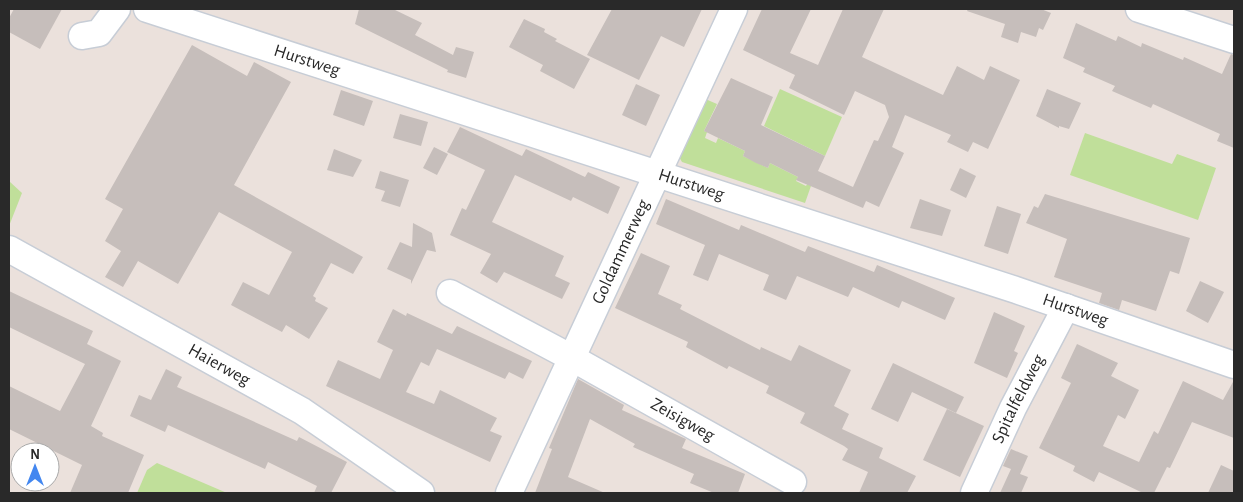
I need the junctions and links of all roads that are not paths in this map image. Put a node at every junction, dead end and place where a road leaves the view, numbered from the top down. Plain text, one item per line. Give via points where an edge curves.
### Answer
1 (117, 9) edge
2 (147, 9) edge
3 (734, 9) edge
4 (1139, 9) edge
5 (82, 36) dead end
6 (1234, 40) edge
7 (656, 173) junction
8 (9, 249) edge
9 (450, 293) dead end
10 (1066, 307) junction
11 (572, 358) junction
12 (1234, 365) edge
13 (793, 482) dead end
14 (421, 493) edge
15 (509, 493) edge
16 (974, 493) edge

1 - 5 street via 100,33
2 - 7 street, Hurstweg
3 - 7 street, Goldammerweg
4 - 6 street
7 - 10 street, Hurstweg
7 - 11 street, Goldammerweg
8 - 14 street, Haierweg via 302,411
9 - 11 street
10 - 12 street, Hurstweg
10 - 16 street, Spitalfeldweg via 1013,408
11 - 13 street, Zeisigweg
11 - 15 street, Goldammerweg

